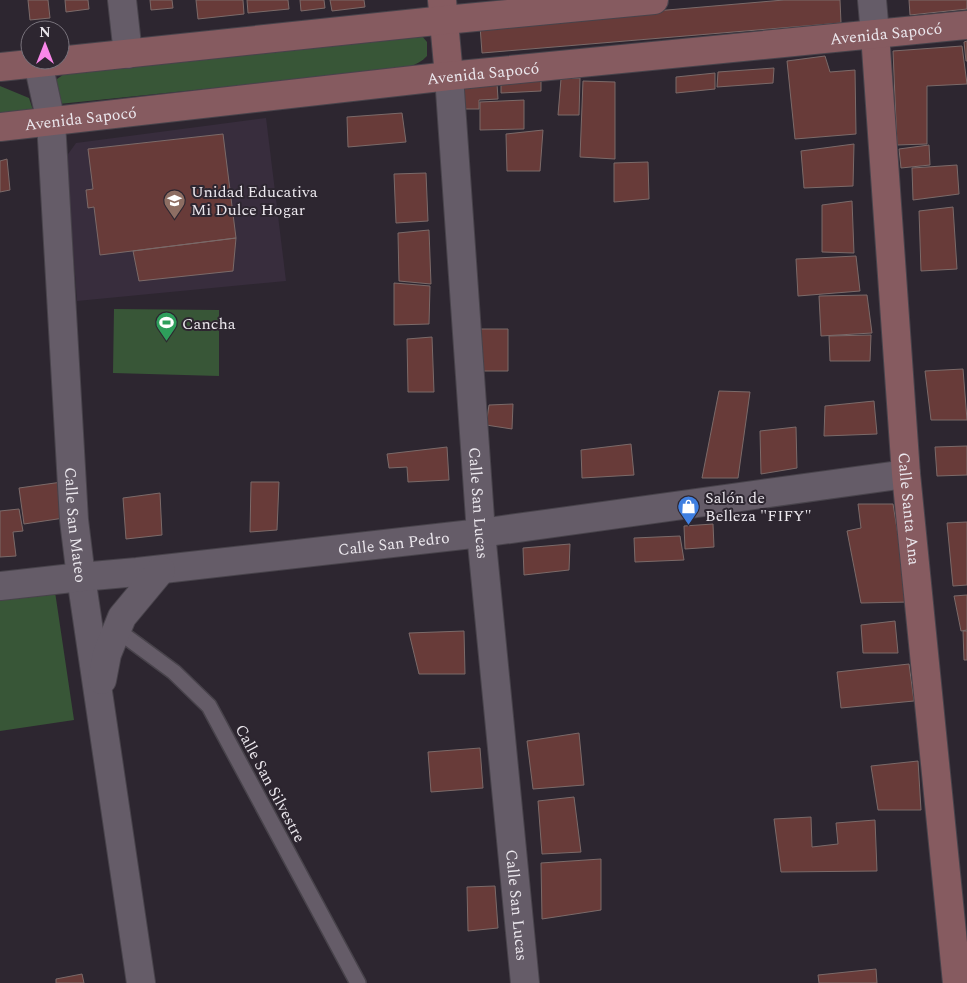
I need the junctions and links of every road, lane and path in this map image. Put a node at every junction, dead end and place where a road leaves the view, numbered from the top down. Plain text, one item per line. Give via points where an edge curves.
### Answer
1 (122, 0) edge
2 (654, 0) edge
3 (872, 0) edge
4 (444, 10) edge
5 (967, 26) edge
6 (875, 34) junction
7 (128, 54) junction
8 (70, 60) edge
9 (20, 65) edge
10 (0, 67) edge
11 (40, 70) edge
12 (449, 76) junction
13 (51, 122) junction
14 (0, 128) edge
15 (906, 474) junction
16 (482, 533) junction
17 (161, 570) junction
18 (81, 577) junction
19 (0, 586) edge
20 (117, 630) junction
21 (99, 694) junction
22 (141, 983) edge
23 (358, 983) edge
24 (525, 983) edge
25 (956, 983) edge

1 - 7 street
2 - 4 main road
3 - 6 street
4 - 7 main road
4 - 12 main road, Calle San Lucas
5 - 6 main road, Avenida Sapocó
6 - 12 main road, Avenida Sapocó
6 - 15 main road, Calle Santa Ana
7 - 8 main road
9 - 10 main road
11 - 13 street, Calle San Mateo
12 - 13 main road, Avenida Sapocó
12 - 16 street, Calle San Lucas
13 - 14 main road, Avenida Sapocó
13 - 18 street, Calle San Mateo via 74,520
15 - 16 street, Calle San Pedro
15 - 25 main road, Calle Santa Ana
16 - 17 street, Calle San Pedro
16 - 24 street, Calle San Lucas
17 - 18 street, Calle San Pedro
17 - 20 street via 122,617
18 - 19 street, Calle San Pedro
18 - 21 street, Calle San Mateo
20 - 21 street via 107,654
20 - 23 lane, Calle San Silvestre via 174,672 209,706
21 - 22 street, Calle San Mateo

